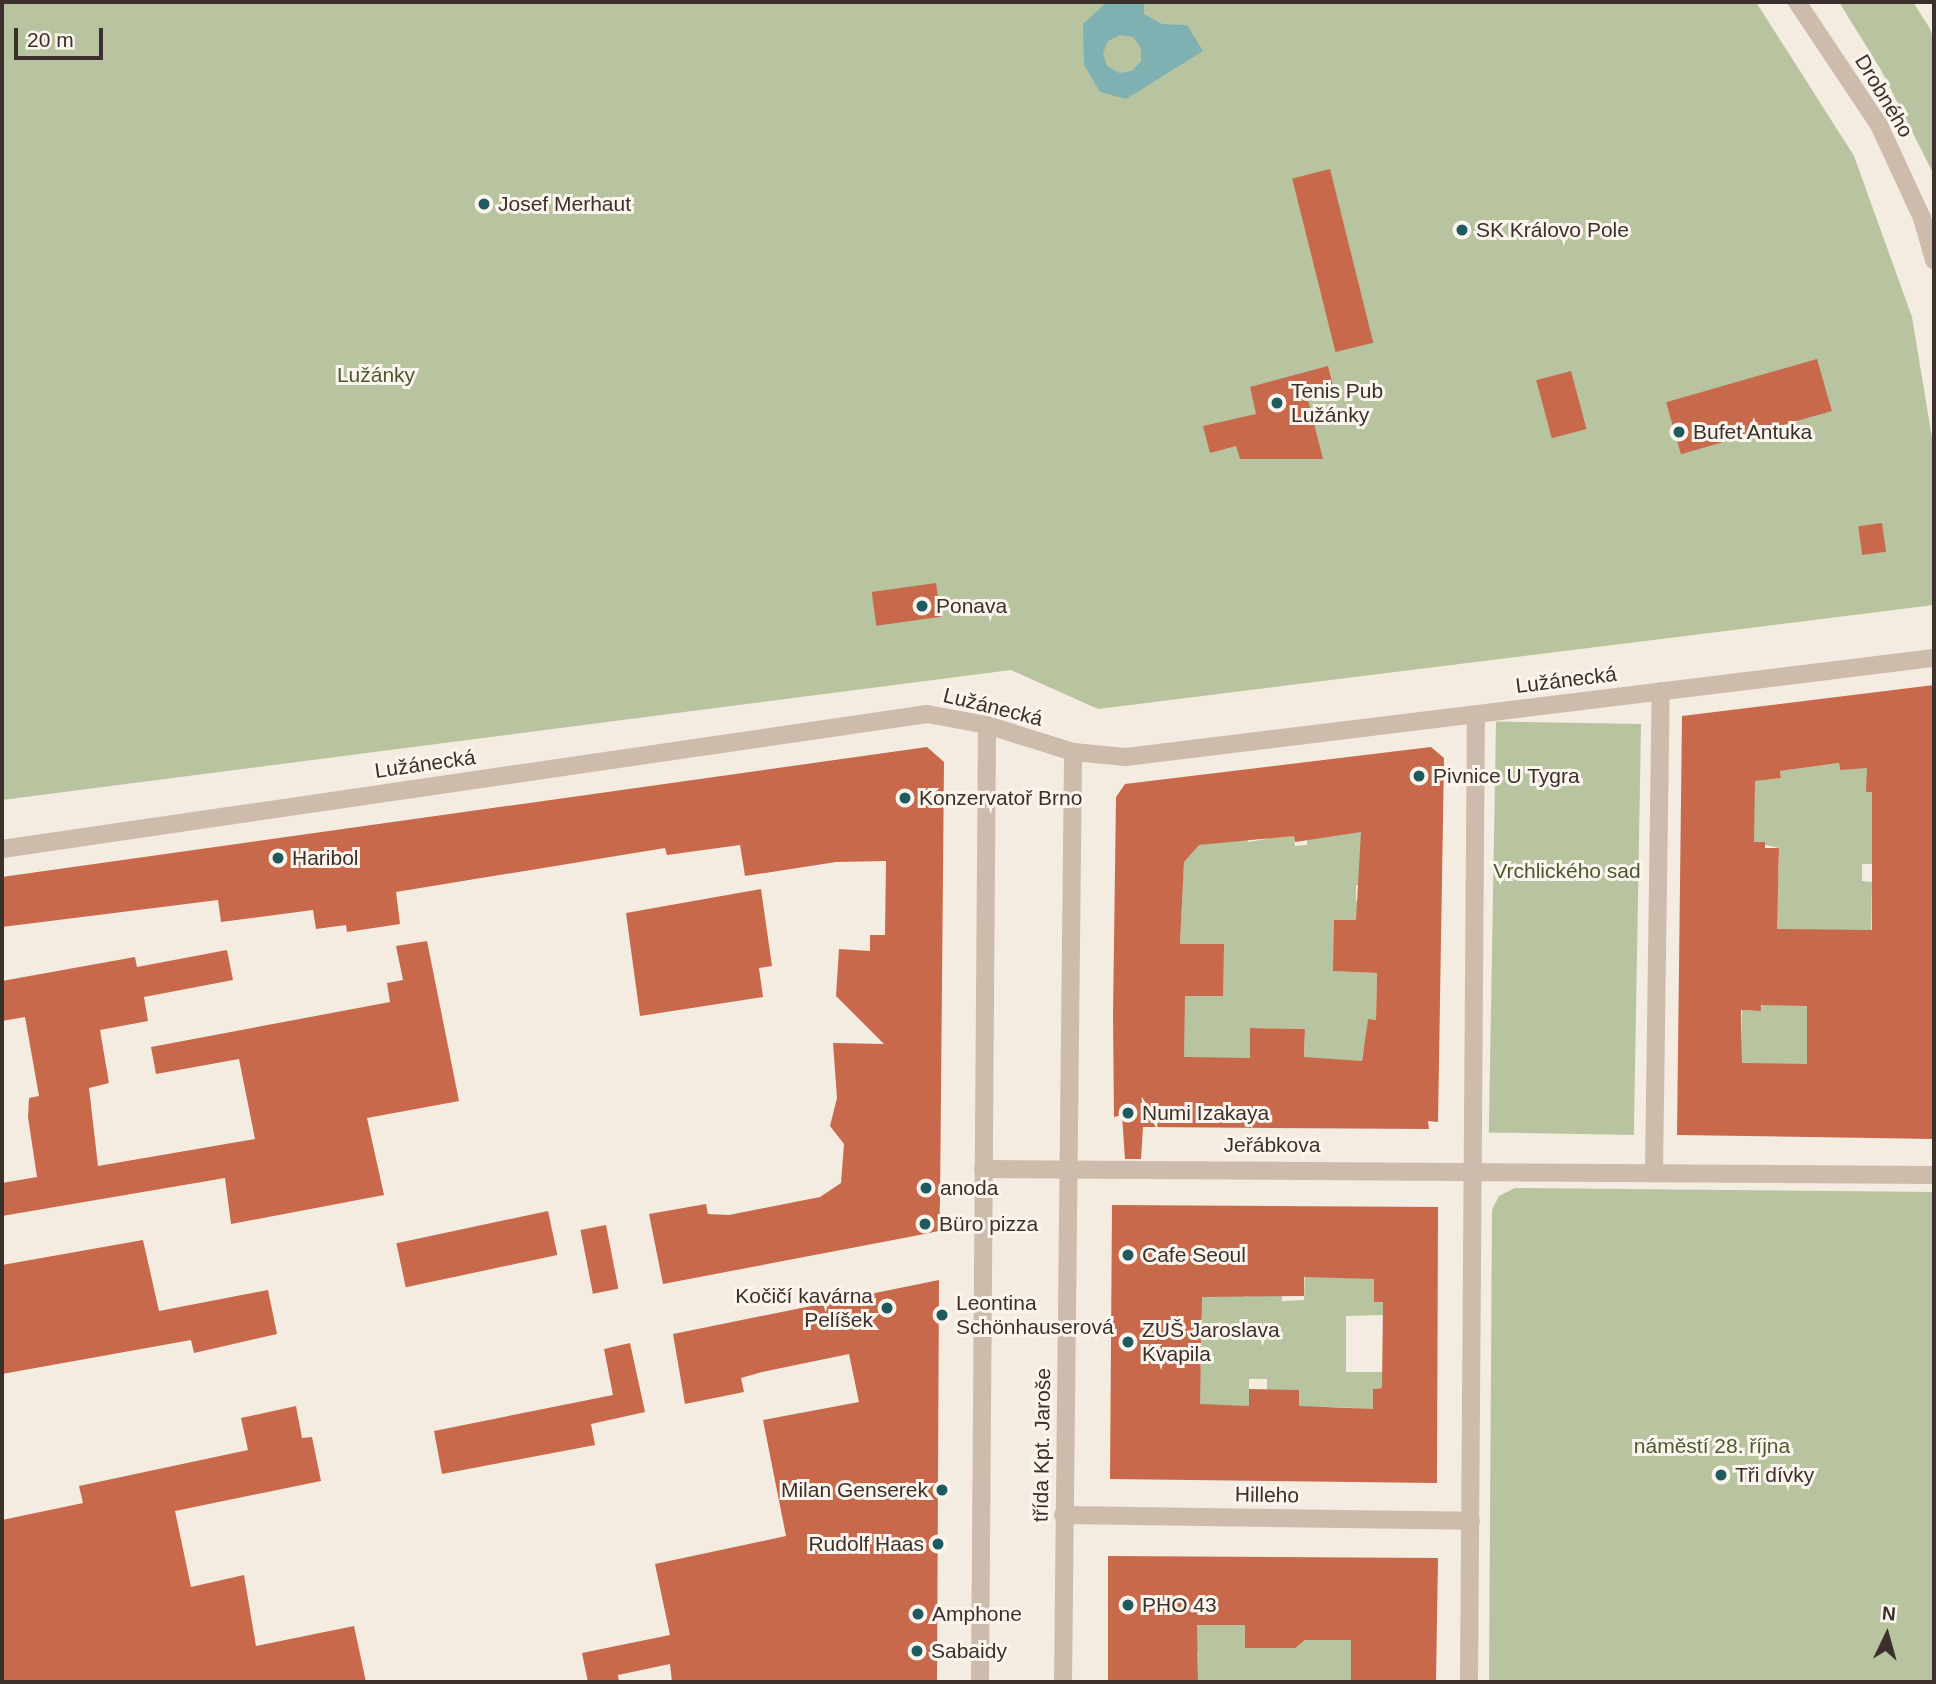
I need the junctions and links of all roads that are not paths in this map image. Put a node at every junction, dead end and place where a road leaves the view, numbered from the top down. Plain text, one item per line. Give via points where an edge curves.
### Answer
1 (1797, 2) edge
2 (1934, 260) edge
3 (1934, 658) edge
4 (1661, 691) junction
5 (1476, 714) junction
6 (987, 725) junction
7 (1073, 752) junction
8 (2, 849) edge
9 (1069, 1166) junction
10 (983, 1169) junction
11 (1475, 1169) junction
12 (1654, 1170) junction
13 (1934, 1175) edge
14 (1063, 1514) junction
15 (1471, 1521) junction
16 (980, 1682) edge
17 (1063, 1682) edge
18 (1469, 1682) edge

1 - 2 street, Drobného via 1879,125 1922,218
3 - 4 street, Lužánecká
4 - 5 street, Lužánecká
4 - 12 street
5 - 7 street, Lužánecká via 1126,757
5 - 11 street
6 - 7 street, Lužánecká
6 - 8 street, Lužánecká via 927,714
6 - 10 street
7 - 9 street, třída Kpt. Jaroše
9 - 10 street
9 - 11 street, Jeřábkova
9 - 14 street, třída Kpt. Jaroše
10 - 16 street
11 - 12 street
11 - 15 street
12 - 13 street
14 - 15 street, Hilleho
14 - 17 street, třída Kpt. Jaroše
15 - 18 street

